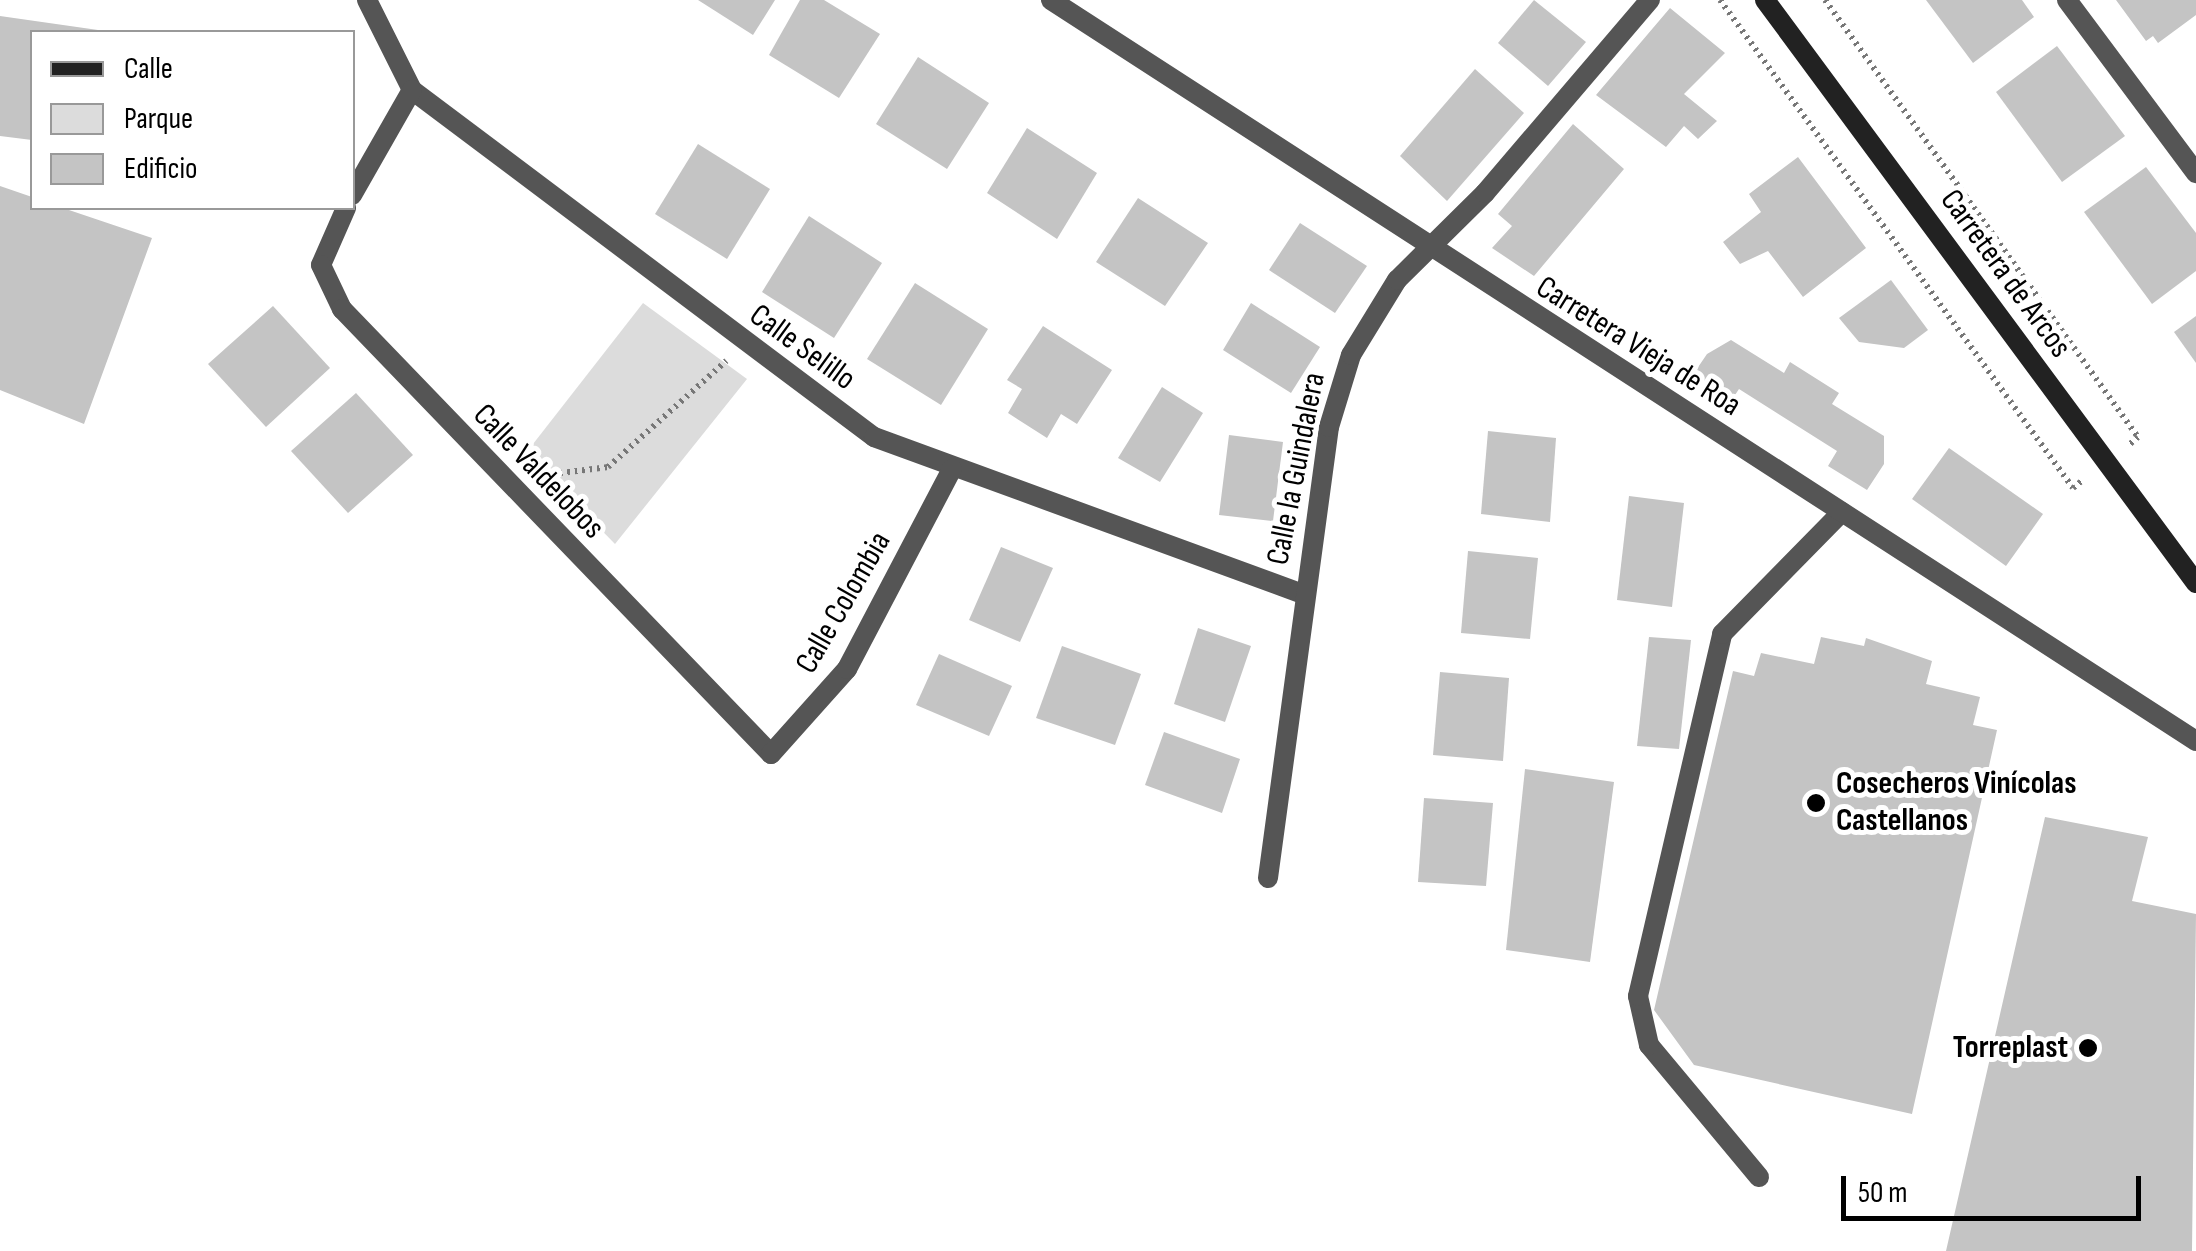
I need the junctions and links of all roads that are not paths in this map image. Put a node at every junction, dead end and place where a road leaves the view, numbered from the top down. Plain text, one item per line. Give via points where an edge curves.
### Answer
1 (367, 0) edge
2 (1050, 0) edge
3 (1650, 0) edge
4 (1765, 0) edge
5 (2067, 0) edge
6 (412, 90) junction
7 (2196, 173) edge
8 (355, 190) edge
9 (345, 210) edge
10 (1430, 250) junction
11 (952, 469) junction
12 (1842, 512) junction
13 (2196, 584) edge
14 (1303, 594) junction
15 (2196, 741) edge
16 (771, 754) joint
17 (1268, 878) dead end
18 (1759, 1177) dead end

1 - 6 street, Calle Selillo
2 - 10 street, Carretera Vieja de Roa
3 - 10 street, Calle la Guindalera
4 - 13 street, Carretera de Arcos
5 - 7 street
6 - 8 street
6 - 11 street, Calle Selillo via 874,437
9 - 16 street, Calle Valdelobos via 321,265 342,309
10 - 12 street, Carretera Vieja de Roa
10 - 14 street, Calle la Guindalera via 1397,280 1351,355 1329,426
11 - 14 street, Calle Selillo
11 - 16 street, Calle Colombia via 847,670
12 - 15 street, Carretera Vieja de Roa
12 - 18 street via 1722,634 1638,996 1649,1045
14 - 17 street, Calle la Guindalera

